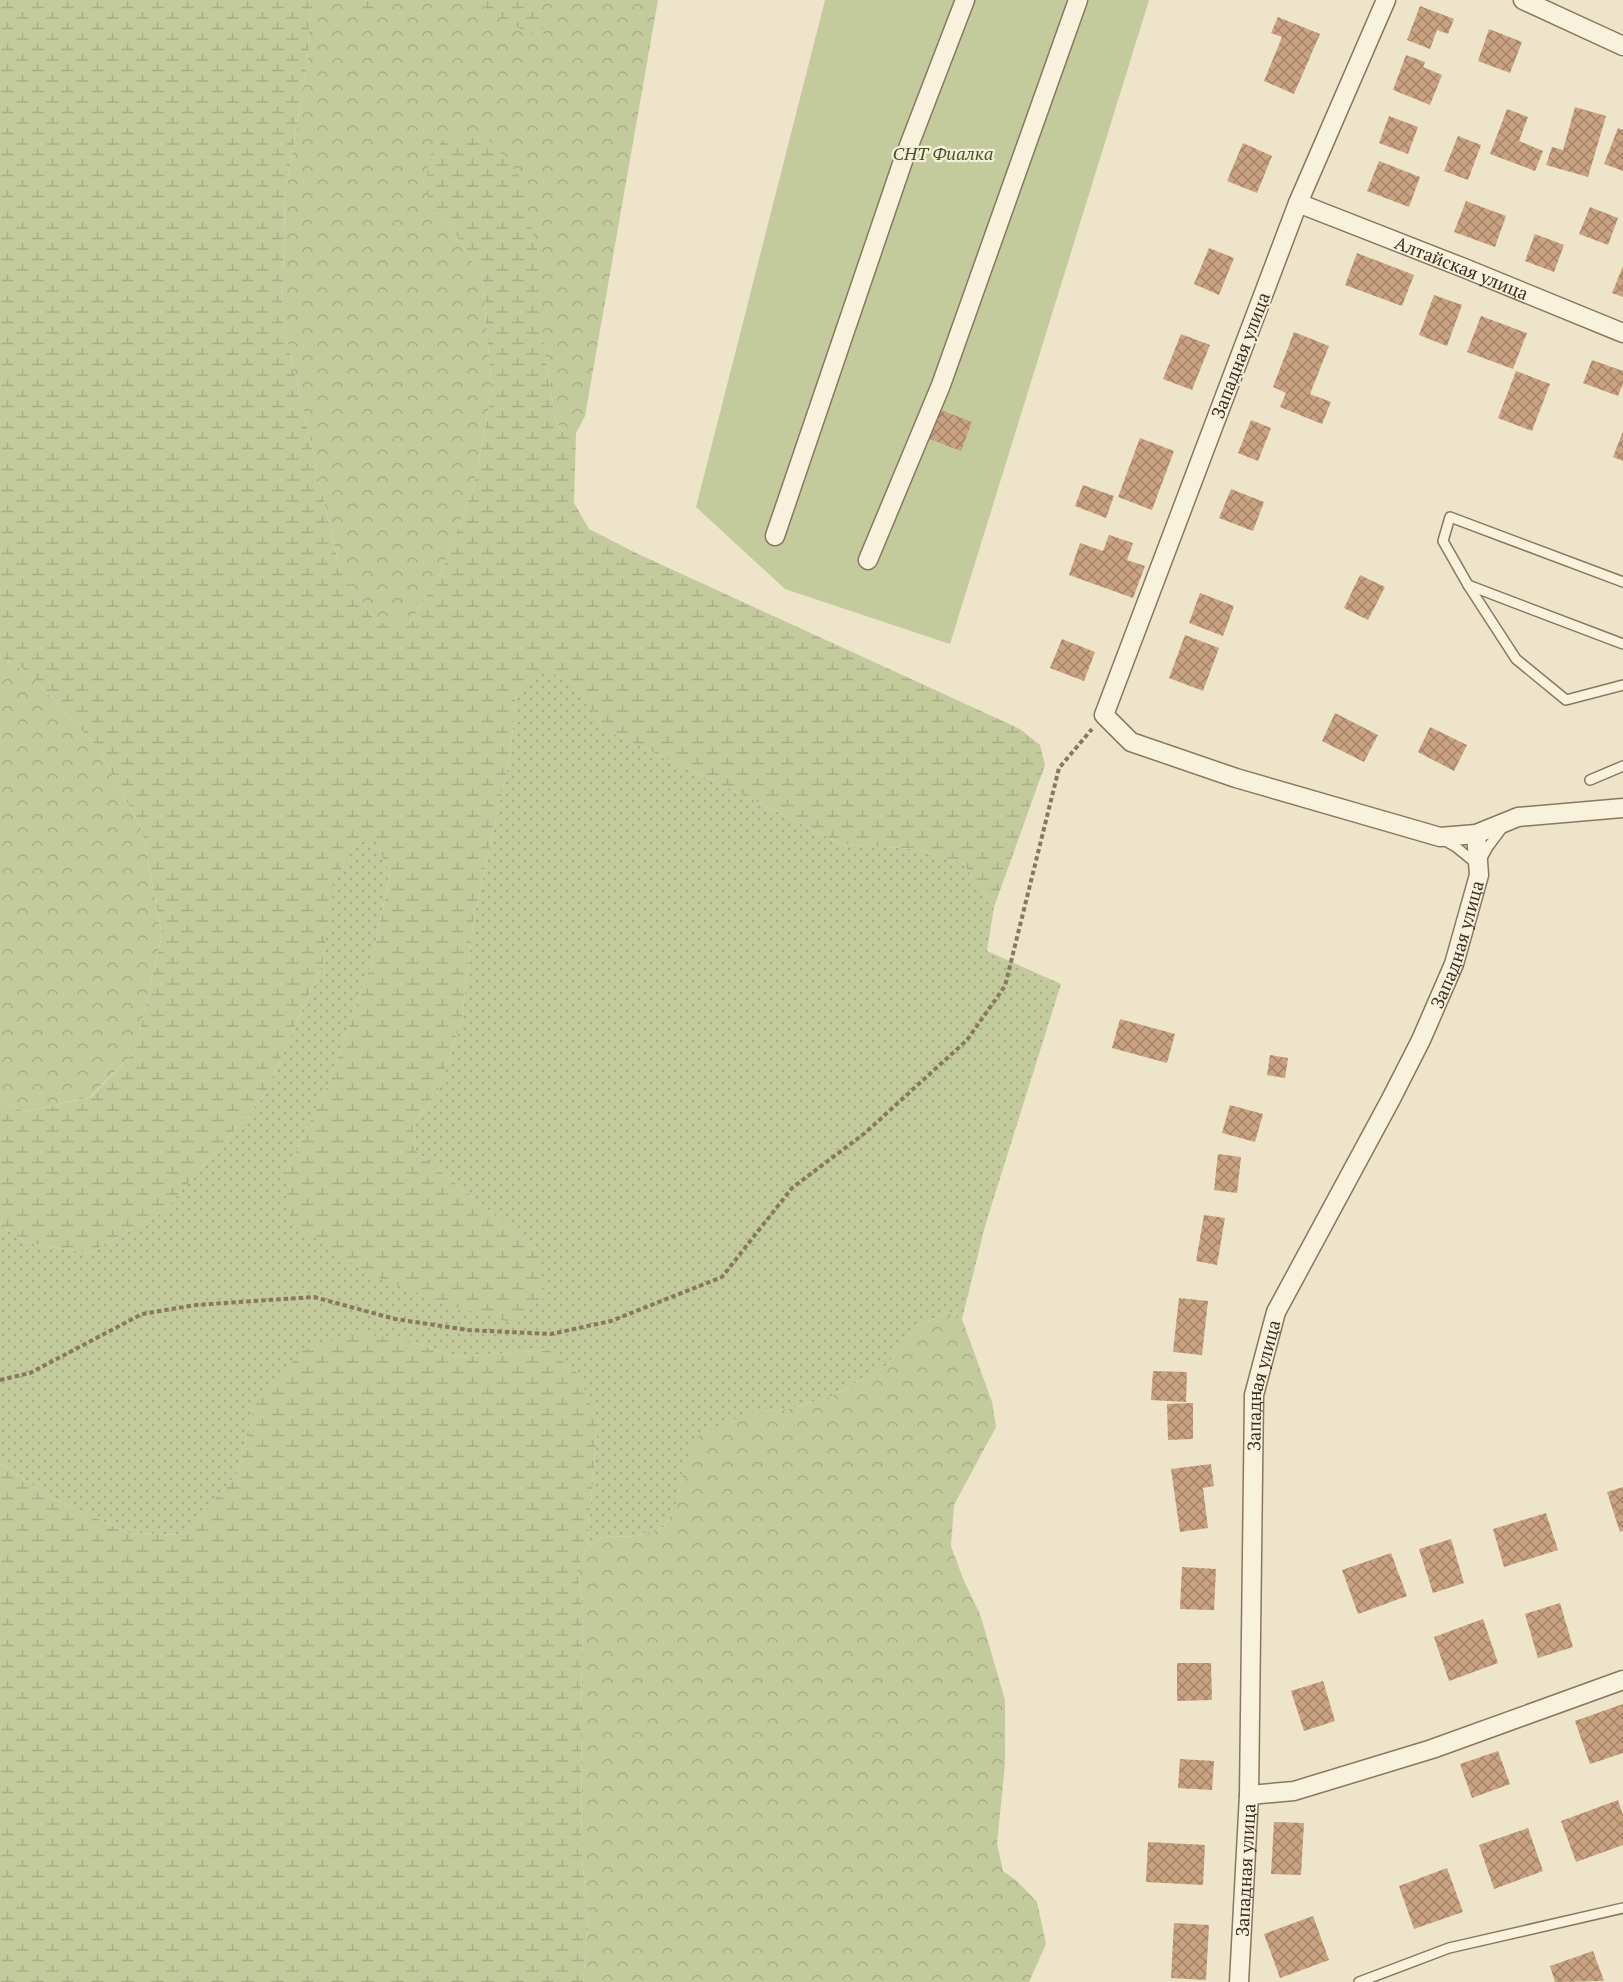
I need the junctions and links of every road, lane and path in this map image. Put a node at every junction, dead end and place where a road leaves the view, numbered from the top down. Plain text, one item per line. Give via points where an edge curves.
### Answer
1 (965, 0) edge
2 (1078, 0) edge
3 (1386, 0) edge
4 (1523, 0) edge
5 (1623, 46) edge
6 (1298, 203) junction
7 (1623, 333) edge
8 (775, 536) dead end
9 (868, 560) dead end
10 (1623, 582) edge
11 (1467, 585) junction
12 (1623, 644) edge
13 (1623, 685) edge
14 (1104, 715) junction
15 (1623, 766) edge
16 (1590, 780) dead end
17 (1623, 808) edge
18 (1508, 821) junction
19 (1476, 834) junction
20 (1440, 837) junction
21 (1478, 865) junction
22 (0, 1380) edge
23 (1623, 1680) edge
24 (1249, 1796) junction
25 (1623, 1908) edge
26 (1239, 1982) edge
27 (1359, 1982) edge

1 - 8 street via 903,161
2 - 9 street via 941,385
3 - 6 street, Западная улица
4 - 5 street
6 - 7 street, Алтайская улица
6 - 14 street, Западная улица
10 - 11 lane via 1450,517 1443,541
11 - 12 lane
11 - 13 lane via 1516,659 1566,700
14 - 20 street via 1131,742 1236,778
14 - 22 path via 1059,768 1005,986 967,1040 865,1133 792,1188 722,1277 611,1321 551,1334 468,1330 394,1319 314,1297 196,1305 142,1314 30,1373
15 - 16 lane
17 - 18 street
18 - 19 street
18 - 21 lane
19 - 20 street
19 - 21 street, Западная улица
20 - 21 lane
21 - 24 street, Западная улица via 1479,876 1454,964 1396,1089 1276,1312 1254,1395
23 - 24 street via 1420,1753 1294,1791
24 - 26 street, Западная улица
25 - 27 lane via 1449,1948

